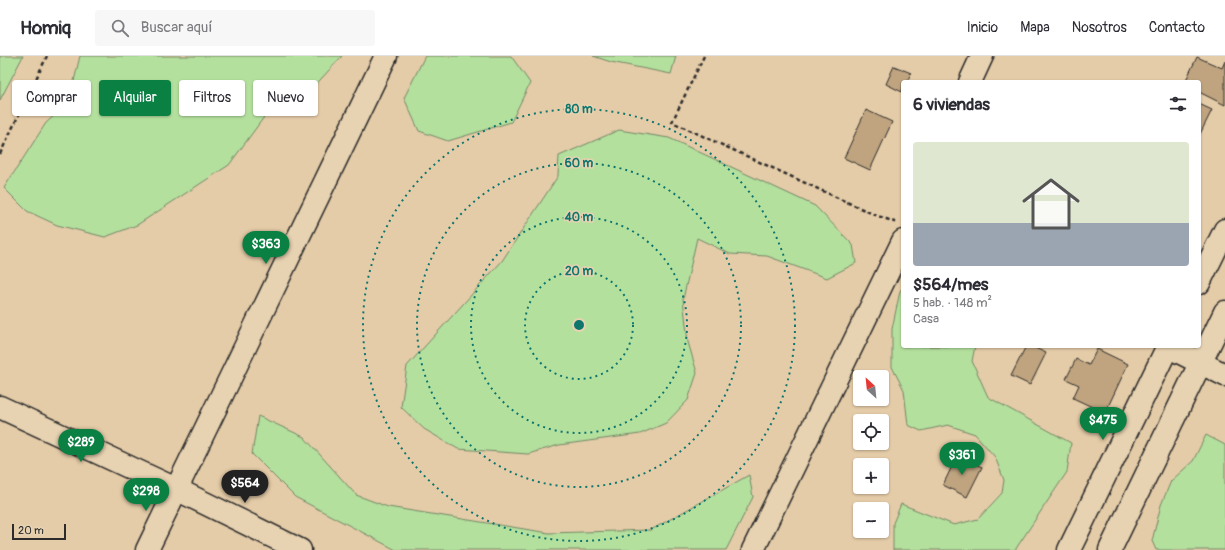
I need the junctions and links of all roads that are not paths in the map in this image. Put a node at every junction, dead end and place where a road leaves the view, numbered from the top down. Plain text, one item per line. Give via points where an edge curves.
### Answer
1 (386, 56) edge
2 (982, 56) edge
3 (971, 80) edge
4 (1225, 230) edge
5 (901, 245) edge
6 (1201, 279) edge
7 (1225, 312) edge
8 (1167, 348) edge
9 (1172, 348) edge
10 (1200, 363) junction
11 (1225, 375) edge
12 (0, 407) edge
13 (176, 489) junction
14 (147, 550) edge
15 (300, 550) edge
16 (753, 550) edge
17 (1069, 550) edge
18 (1110, 550) edge

1 - 13 street
2 - 3 street
4 - 6 street
5 - 16 street
7 - 10 street
8 - 17 street
9 - 10 street
10 - 11 street
10 - 18 street
12 - 13 street
13 - 14 street
13 - 15 street

